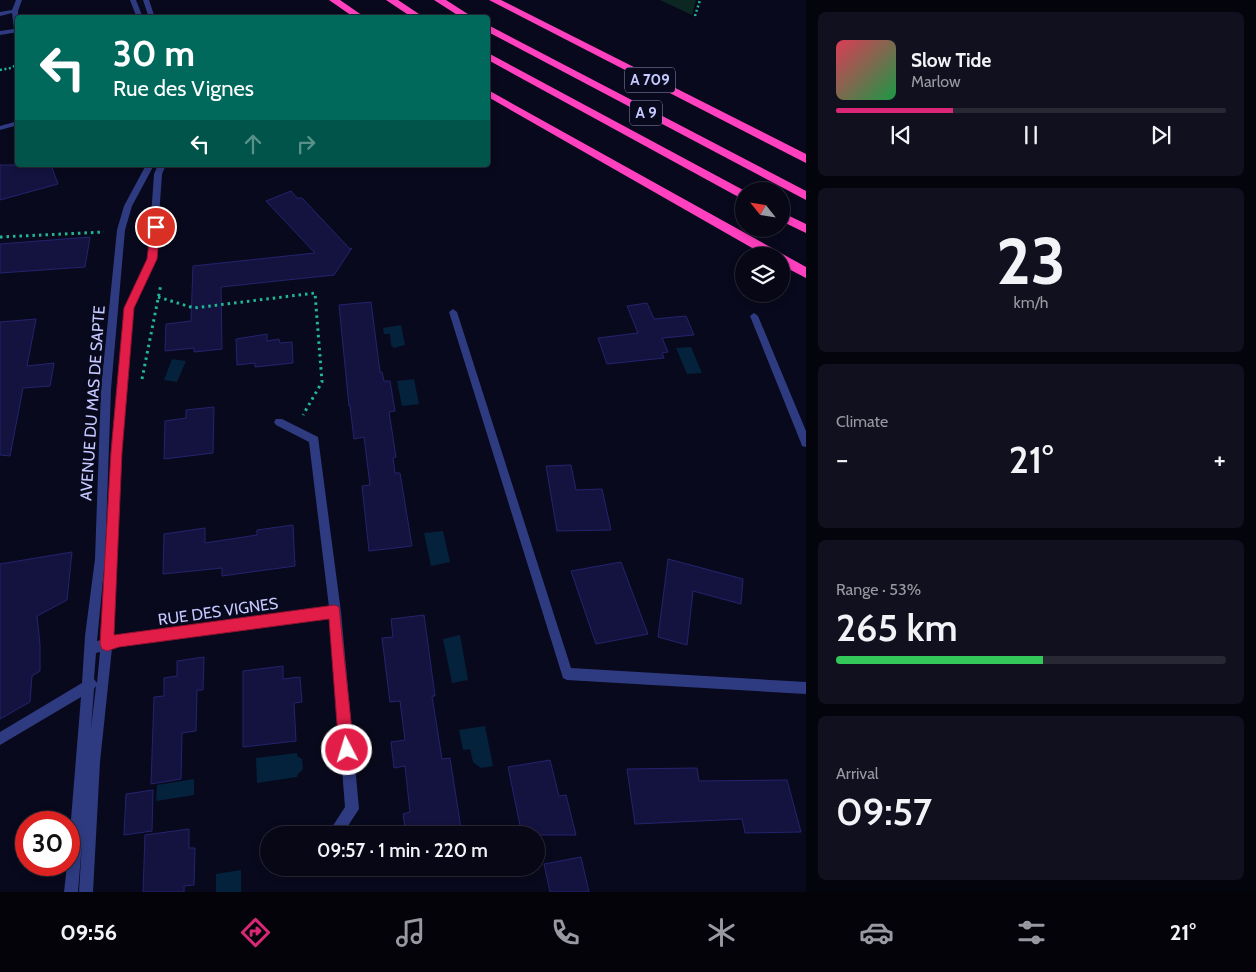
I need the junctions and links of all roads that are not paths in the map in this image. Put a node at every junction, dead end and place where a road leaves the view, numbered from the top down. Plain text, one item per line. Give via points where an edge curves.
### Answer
1 (19, 0) edge
2 (133, 0) edge
3 (146, 0) edge
4 (334, 0) edge
5 (391, 0) edge
6 (439, 0) edge
7 (494, 0) edge
8 (15, 11) junction
9 (0, 14) edge
10 (15, 15) edge
11 (139, 15) edge
12 (151, 15) edge
13 (357, 15) edge
14 (416, 15) edge
15 (465, 15) edge
16 (490, 29) edge
17 (15, 30) edge
18 (0, 33) edge
19 (490, 57) edge
20 (490, 94) edge
21 (15, 124) edge
22 (0, 128) edge
23 (806, 159) edge
24 (149, 167) edge
25 (161, 167) edge
26 (735, 191) edge
27 (806, 196) edge
28 (790, 221) edge
29 (806, 230) edge
30 (760, 247) edge
31 (790, 264) edge
32 (806, 273) edge
33 (454, 312) dead end
34 (754, 316) dead end
35 (279, 422) dead end
36 (806, 443) edge
37 (335, 612) junction
38 (107, 644) junction
39 (91, 649) junction
40 (103, 678) junction
41 (88, 686) junction
42 (806, 688) edge
43 (0, 739) edge
44 (340, 826) edge
45 (71, 892) edge
46 (86, 892) edge

1 - 8 street
2 - 11 street
3 - 12 street
4 - 13 highway
5 - 14 highway
6 - 15 highway
7 - 23 highway, A 709
8 - 9 street
8 - 10 street
16 - 27 highway, A 9
17 - 18 street
19 - 26 highway, A 9
20 - 30 highway
21 - 22 street
24 - 39 street, AVENUE DU MAS DE SAPTE via 128,206 121,230 106,389 100,559
25 - 38 street, AVENUE DU MAS DE SAPTE via 152,259 129,308 116,452
28 - 29 highway
31 - 32 highway
33 - 42 street via 568,674
34 - 36 street
35 - 37 street via 314,440
37 - 38 street, RUE DES VIGNES
37 - 44 street via 352,809
38 - 39 street
38 - 40 street, AVENUE DU MAS DE SAPTE
39 - 41 street, AVENUE DU MAS DE SAPTE
40 - 41 street
40 - 46 street, AVENUE DU MAS DE SAPTE
41 - 43 street
41 - 45 street, AVENUE DU MAS DE SAPTE

